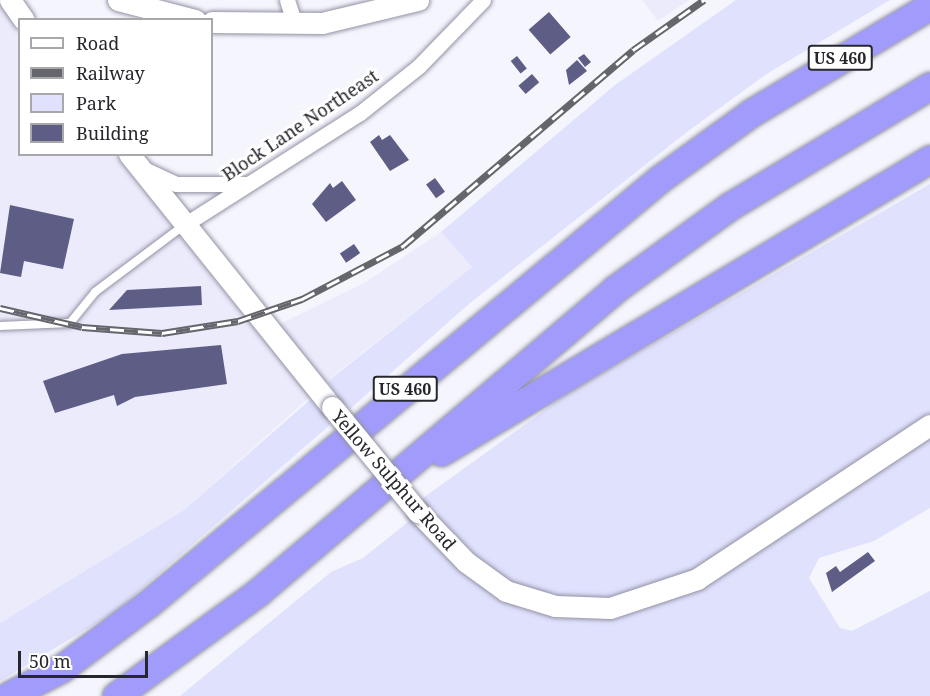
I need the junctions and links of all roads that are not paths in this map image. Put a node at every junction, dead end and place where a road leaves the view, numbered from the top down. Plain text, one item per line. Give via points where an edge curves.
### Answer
1 (10, 0) edge
2 (118, 0) edge
3 (287, 0) edge
4 (418, 0) edge
5 (483, 0) edge
6 (930, 6) edge
7 (23, 18) edge
8 (187, 18) edge
9 (213, 22) edge
10 (295, 25) junction
11 (930, 86) edge
12 (930, 159) edge
13 (134, 161) edge
14 (249, 184) junction
15 (184, 225) junction
16 (0, 326) edge
17 (930, 425) edge
18 (337, 526) junction
19 (8, 696) edge
20 (116, 696) edge

1 - 7 street
2 - 8 street
3 - 10 street
4 - 10 street via 358,17
5 - 14 street, Block Lane Northeast via 411,73
6 - 19 highway, US 460 via 751,113 661,178 149,603 62,668
9 - 10 street
11 - 18 highway, US 460 via 730,206 615,289
12 - 18 highway via 464,435
13 - 14 street via 176,183 208,188
13 - 15 street, Yellow Sulphur Road
14 - 15 street, Block Lane Northeast
15 - 16 lane via 95,292 70,323
15 - 17 street, Yellow Sulphur Road, bridge via 418,512 466,562 506,591 555,606 610,608 697,579
18 - 20 highway, US 460

